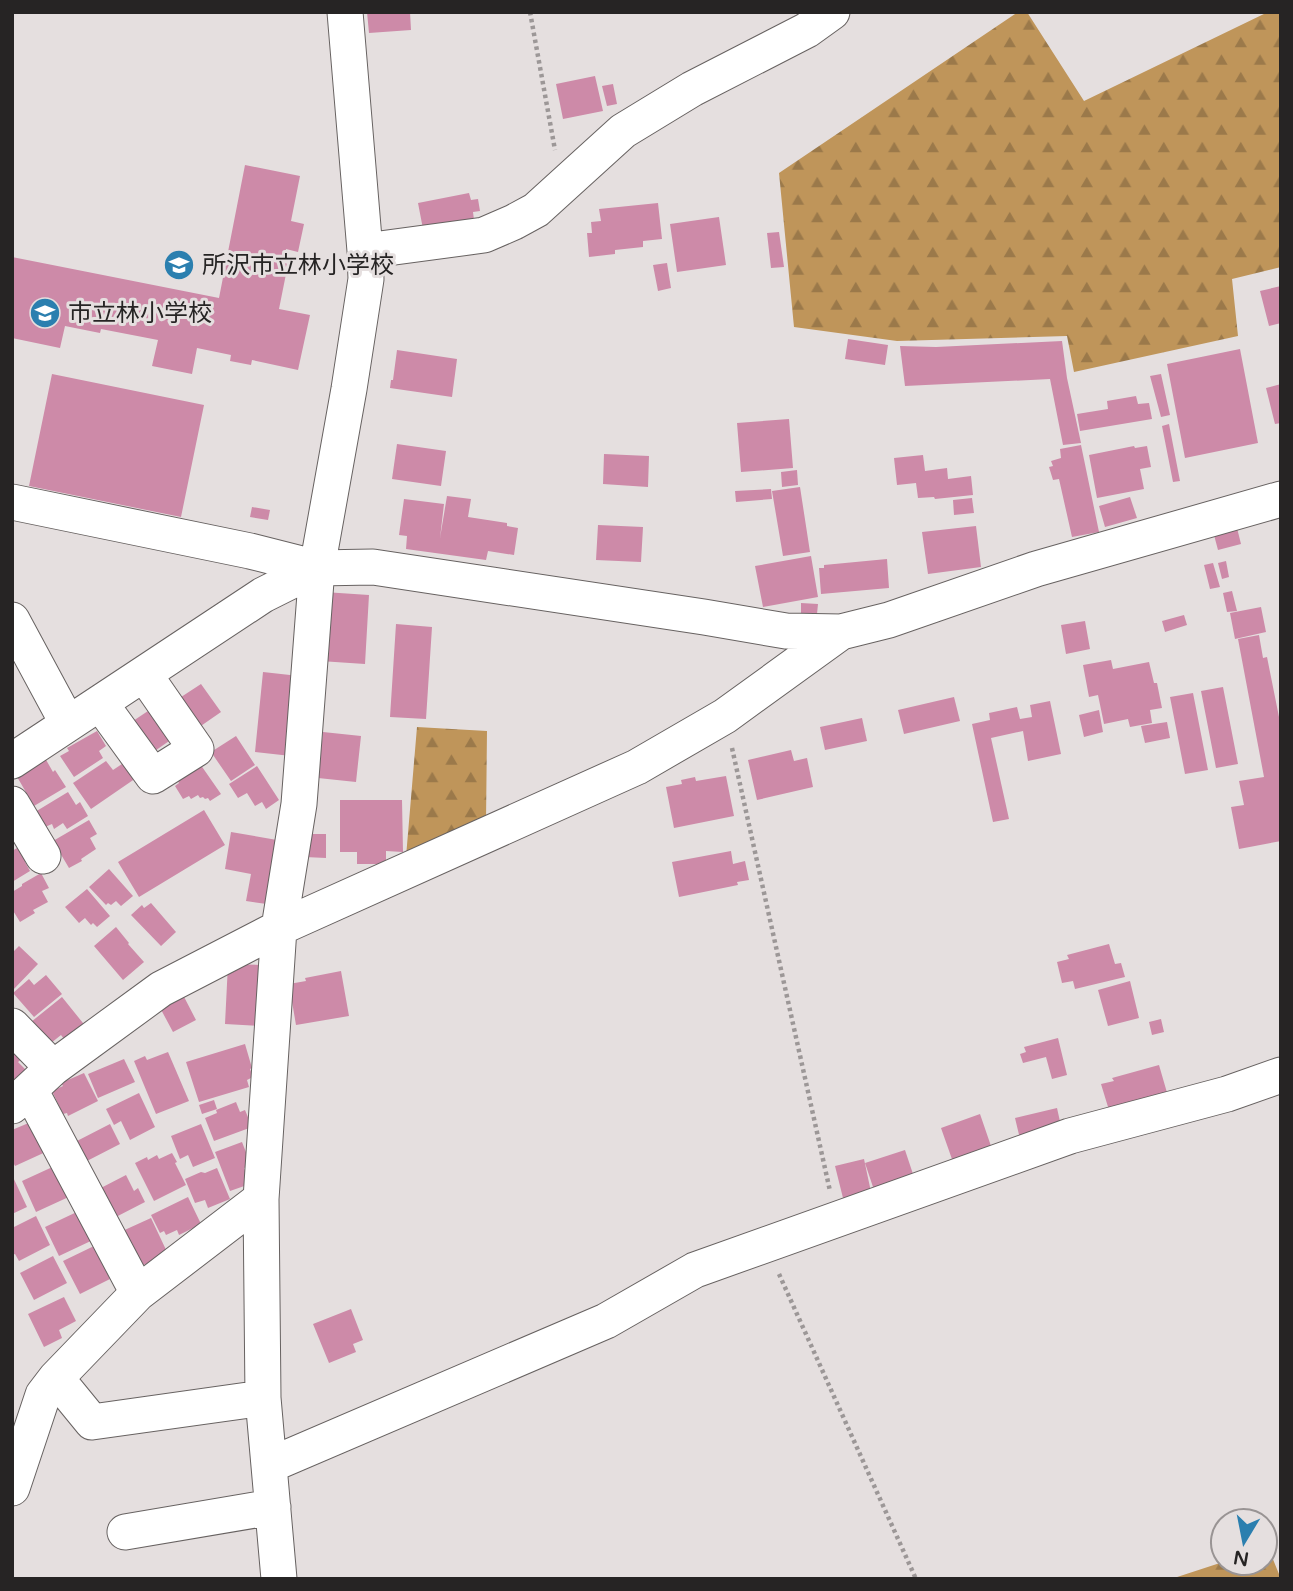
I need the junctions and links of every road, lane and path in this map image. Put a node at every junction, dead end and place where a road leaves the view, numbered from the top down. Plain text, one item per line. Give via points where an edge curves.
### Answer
1 (345, 12) edge
2 (530, 12) edge
3 (832, 12) edge
4 (561, 186) junction
5 (365, 251) junction
6 (1281, 499) edge
7 (12, 502) edge
8 (317, 568) junction
9 (12, 620) edge
10 (841, 632) junction
11 (144, 674) junction
12 (100, 703) junction
13 (725, 716) junction
14 (68, 724) junction
15 (12, 761) edge
16 (12, 804) edge
17 (43, 856) dead end
18 (279, 928) junction
19 (12, 1026) edge
20 (1281, 1075) edge
21 (32, 1088) edge
22 (261, 1199) junction
23 (836, 1219) junction
24 (766, 1244) junction
25 (138, 1293) junction
26 (37, 1391) edge
27 (263, 1398) junction
28 (270, 1465) junction
29 (12, 1488) edge
30 (273, 1507) junction
31 (125, 1532) dead end
32 (279, 1579) edge
33 (916, 1579) edge

1 - 5 street
2 - 4 path
3 - 4 street via 623,131
4 - 5 street via 536,209 484,235
5 - 8 street via 366,279
6 - 10 street via 1036,569
7 - 8 street
8 - 10 street via 373,566 786,631
8 - 11 street via 263,595
8 - 18 street via 299,804
9 - 14 street
10 - 13 street
11 - 12 street
11 - 12 street via 196,749 153,776
12 - 14 street
13 - 18 street via 637,767
13 - 23 path
14 - 15 street
16 - 17 street
18 - 21 street via 161,989
18 - 22 street
19 - 21 street
20 - 23 street via 1070,1136
21 - 25 street
22 - 25 street
22 - 27 street
23 - 24 street
24 - 28 street via 695,1270 606,1321
24 - 33 path
25 - 26 street
26 - 27 street via 92,1422
26 - 29 street
27 - 28 street
28 - 30 street
30 - 31 street
30 - 32 street

